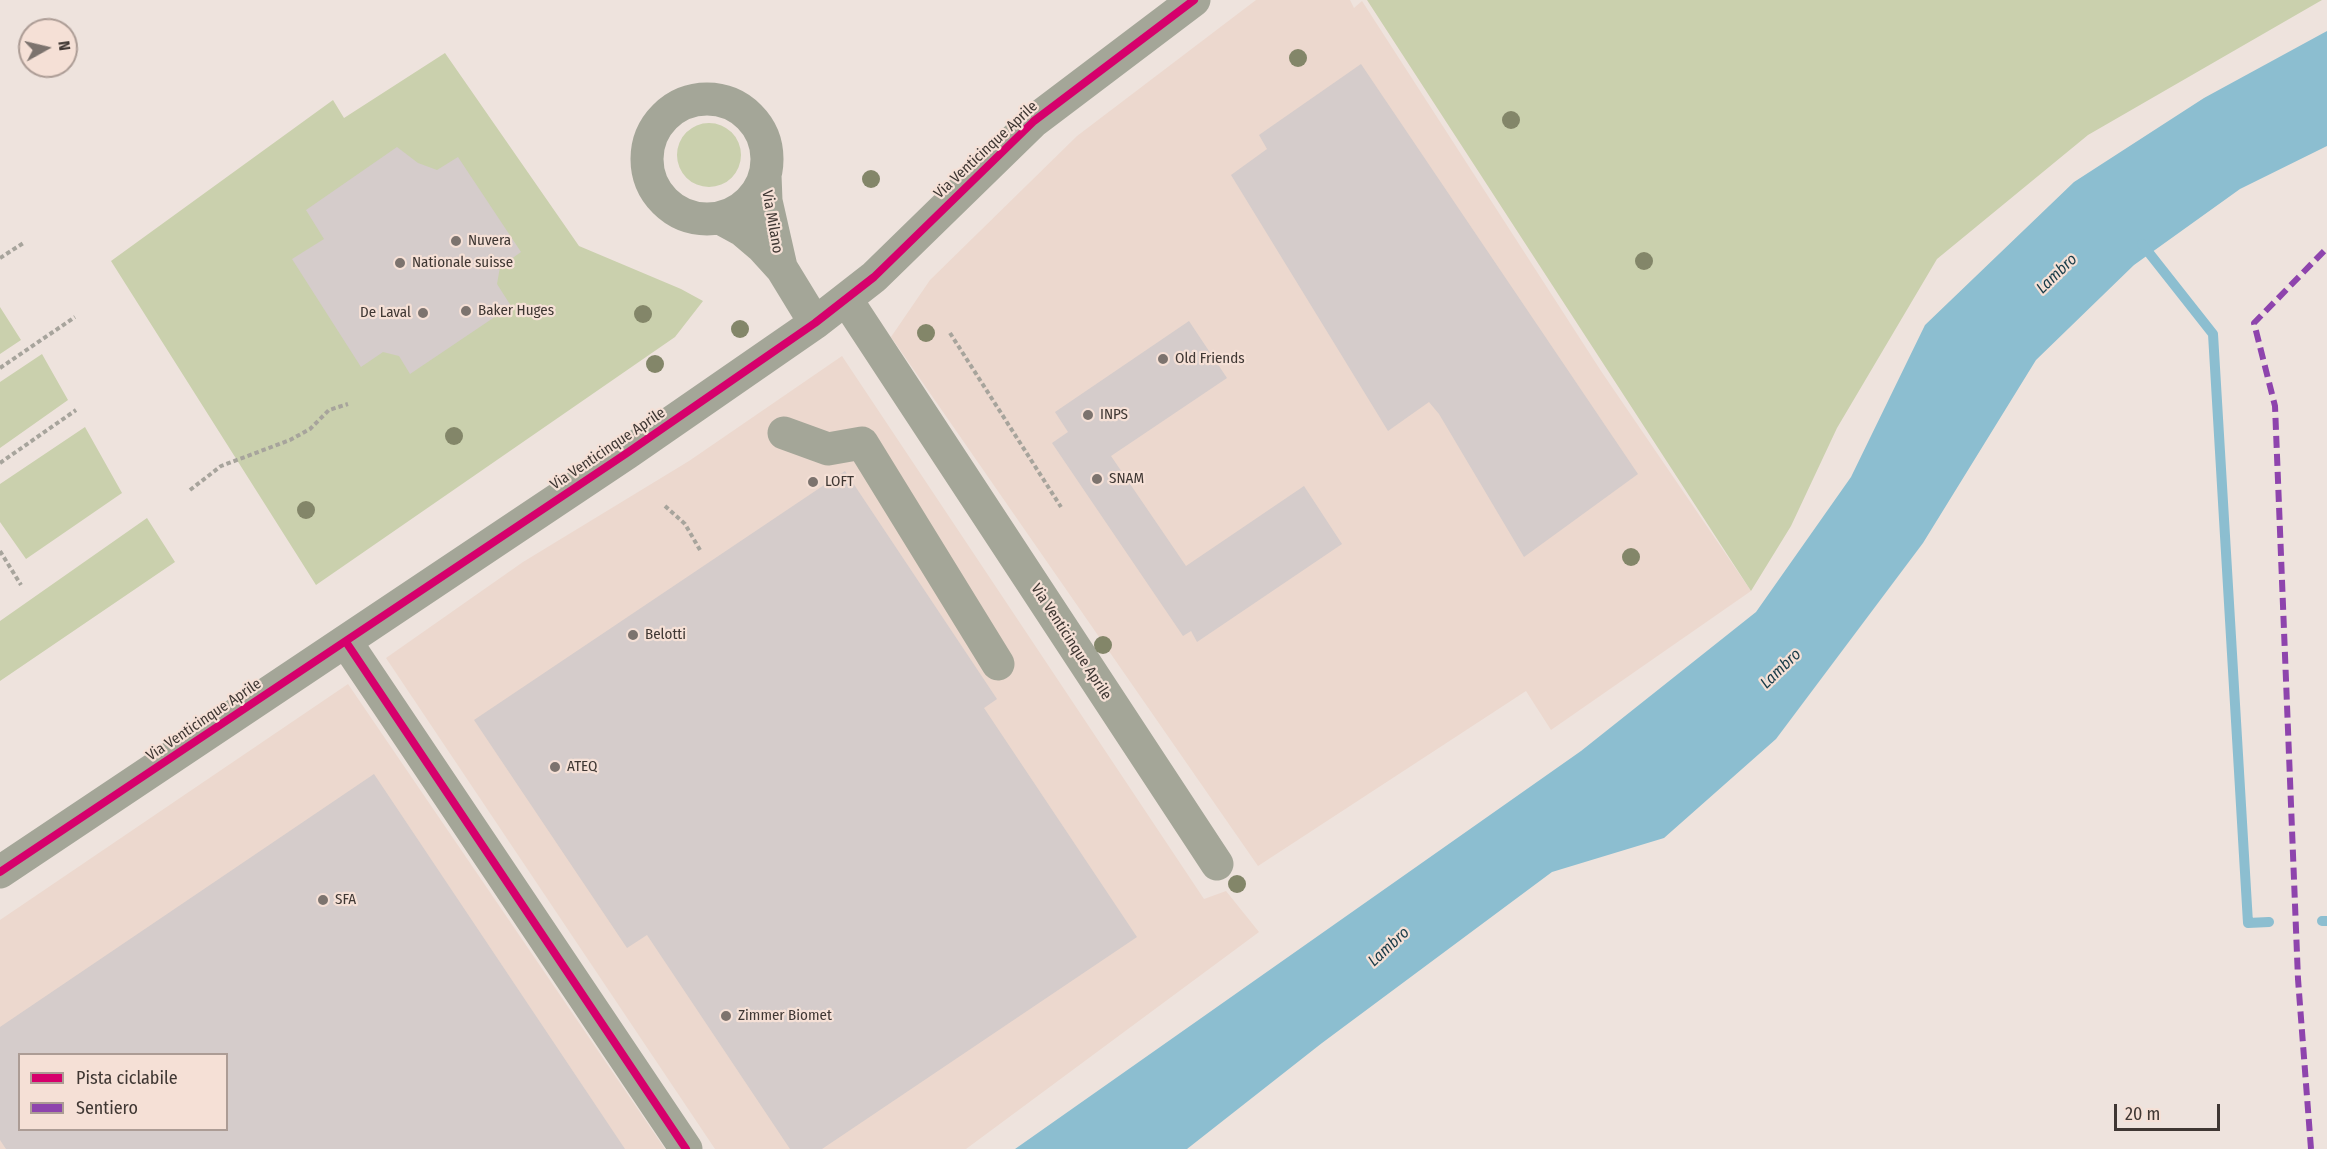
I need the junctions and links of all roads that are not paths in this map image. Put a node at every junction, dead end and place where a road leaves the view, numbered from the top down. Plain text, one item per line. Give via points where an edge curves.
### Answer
1 (1194, 0) edge
2 (765, 175) junction
3 (720, 218) junction
4 (782, 269) junction
5 (846, 299) junction
6 (815, 323) junction
7 (784, 433) dead end
8 (346, 642) junction
9 (998, 664) dead end
10 (1217, 864) dead end
11 (0, 872) edge
12 (686, 1149) edge

1 - 5 street, Via Venticinque Aprile via 1034,121 874,277
2 - 3 street, Via Milano via 756,195 739,211
2 - 3 street, Via Milano via 768,165 764,140 745,112 727,102 699,99 670,112 651,137 647,154 658,194 667,205 686,216
2 - 4 street, Via Milano via 772,233
3 - 4 street, Via Milano via 742,230
4 - 6 street, Via Milano
5 - 6 street, Via Venticinque Aprile
5 - 10 street, Via Venticinque Aprile
6 - 8 street, Via Venticinque Aprile
7 - 9 street via 828,448 862,443
8 - 11 street, Via Venticinque Aprile
8 - 12 street

